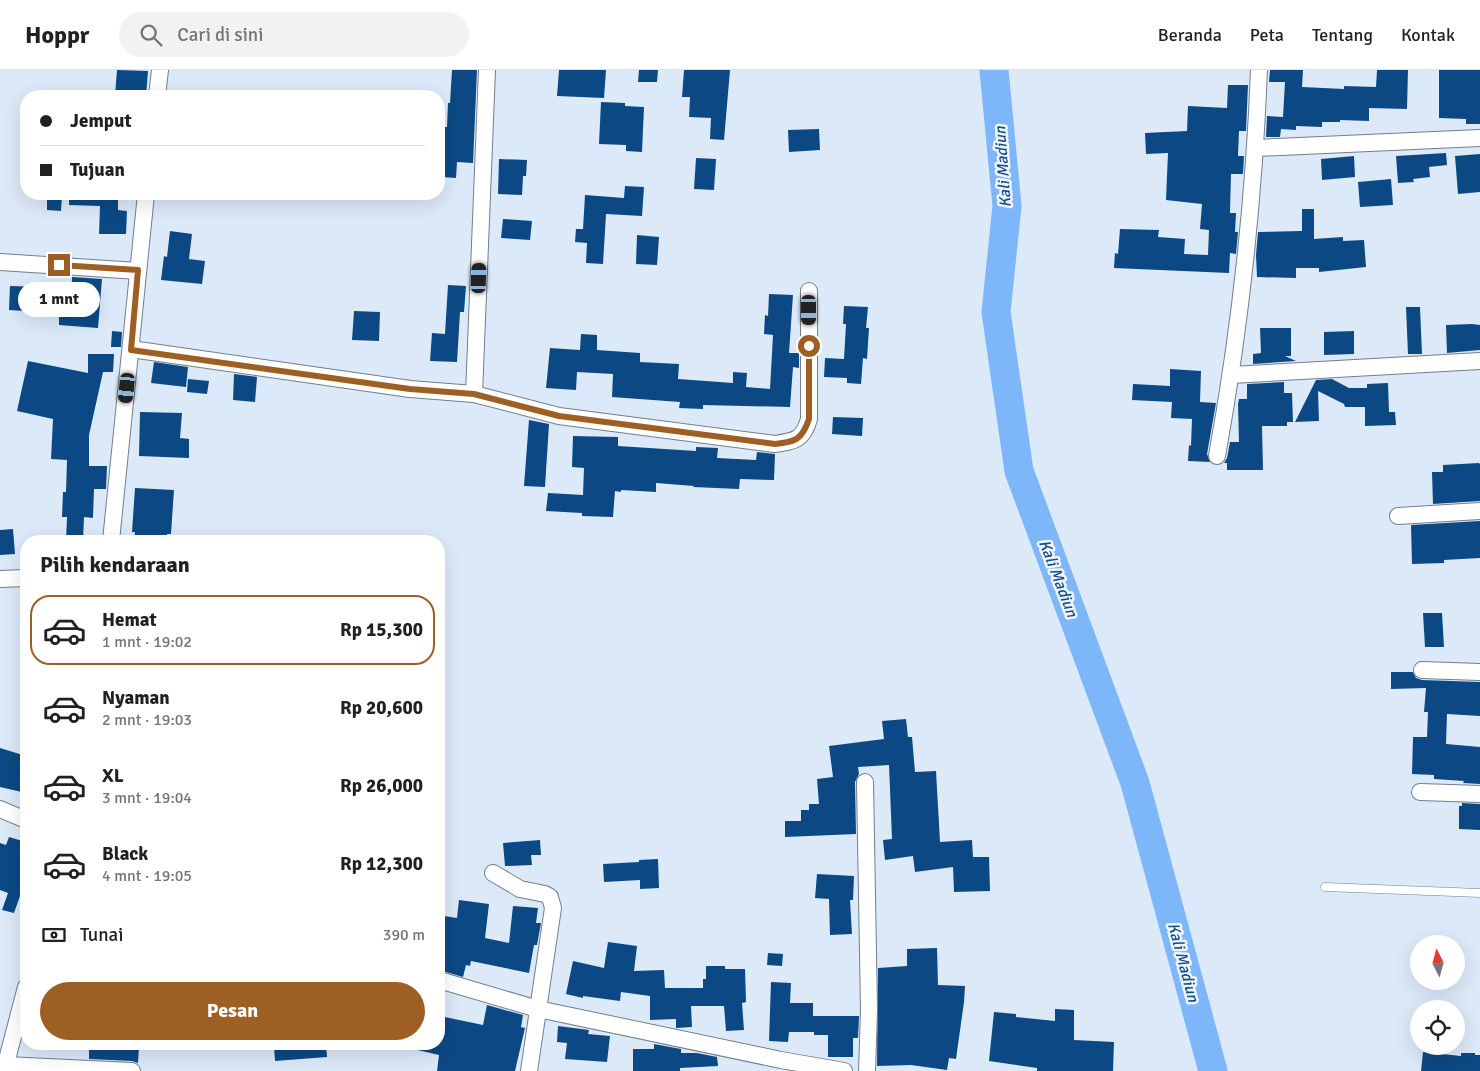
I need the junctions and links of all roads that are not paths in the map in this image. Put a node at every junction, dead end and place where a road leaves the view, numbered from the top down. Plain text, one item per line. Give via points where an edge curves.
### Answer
1 (160, 70) edge
2 (487, 70) edge
3 (1259, 70) edge
4 (158, 90) edge
5 (1480, 138) edge
6 (1256, 148) junction
7 (145, 200) edge
8 (0, 262) edge
9 (138, 270) junction
10 (809, 292) dead end
11 (131, 350) junction
12 (1480, 361) edge
13 (1231, 375) junction
14 (474, 394) junction
15 (1217, 456) dead end
16 (1480, 511) edge
17 (1398, 516) dead end
18 (112, 535) edge
19 (20, 578) edge
20 (0, 579) edge
21 (1422, 670) dead end
22 (1480, 672) edge
23 (865, 782) dead end
24 (1420, 792) dead end
25 (1480, 794) edge
26 (0, 809) edge
27 (20, 817) edge
28 (494, 873) dead end
29 (1325, 887) dead end
30 (1480, 893) edge
31 (445, 982) edge
32 (538, 1009) junction
33 (20, 1010) edge
34 (781, 1066) edge
35 (5, 1068) edge
36 (132, 1071) edge
37 (529, 1071) edge
38 (844, 1071) edge
39 (867, 1071) edge

1 - 4 street
2 - 14 street
3 - 6 street
5 - 6 street
6 - 13 street
7 - 9 street
8 - 9 street
9 - 11 street
10 - 14 street via 809,419 800,438 787,443 559,416
11 - 14 street via 410,389
11 - 18 street
12 - 13 street
13 - 15 street
16 - 17 street
19 - 20 street
21 - 22 street
23 - 39 street
24 - 25 street
26 - 27 street
28 - 32 street via 520,889 545,894 553,900
29 - 30 lane
31 - 32 street
32 - 34 street
32 - 37 street
33 - 35 street
34 - 38 street
35 - 36 street

